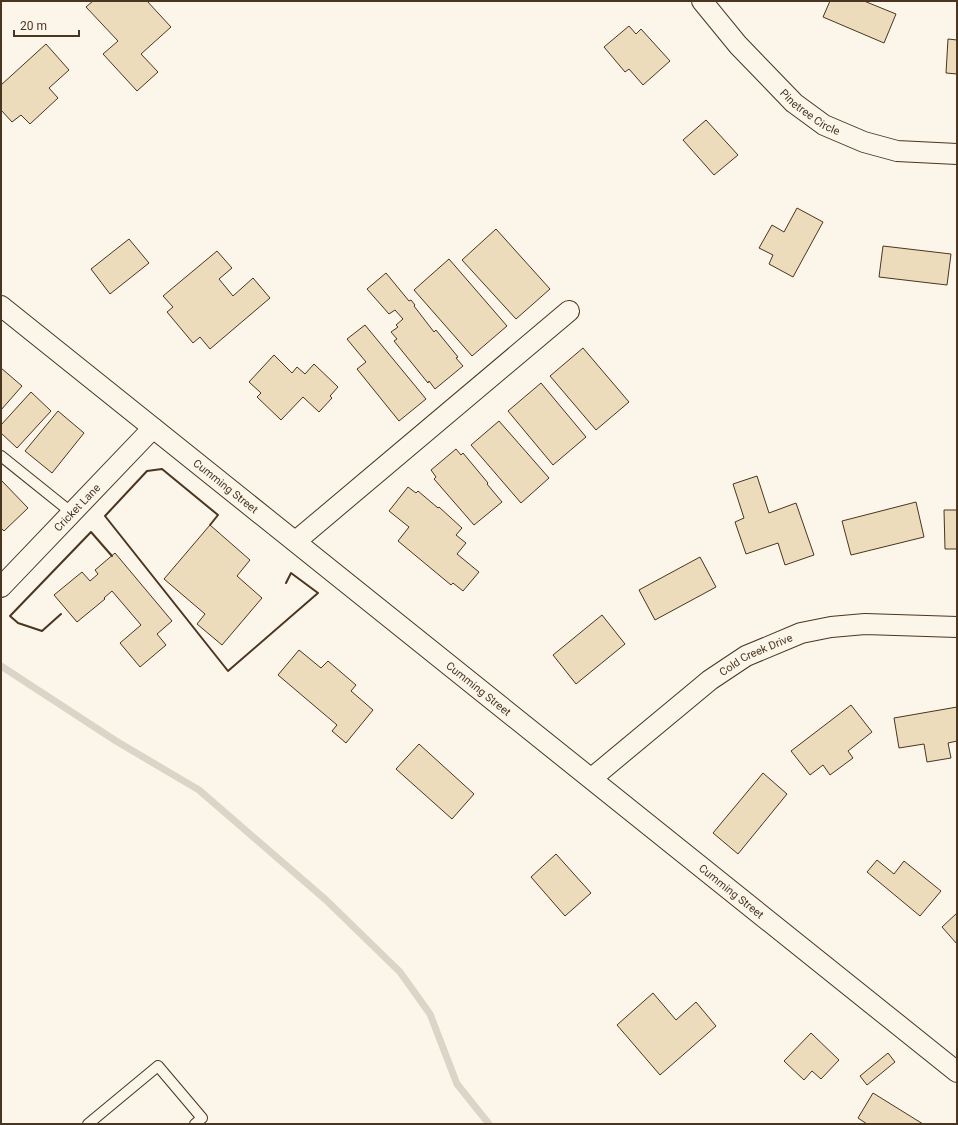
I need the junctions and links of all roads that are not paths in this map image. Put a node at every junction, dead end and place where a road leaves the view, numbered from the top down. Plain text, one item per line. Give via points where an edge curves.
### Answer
1 (702, 1) edge
2 (957, 154) edge
3 (1, 306) edge
4 (570, 311) dead end
5 (154, 428) junction
6 (1, 456) edge
7 (72, 513) junction
8 (296, 541) junction
9 (1, 587) edge
10 (957, 627) edge
11 (592, 778) junction
12 (957, 1072) edge
13 (88, 1124) edge
14 (195, 1124) edge

1 - 2 street, Pinetree Circle via 738,44 794,103 824,125 864,142 897,151
3 - 5 street, Cumming Street
4 - 8 street
5 - 7 street, Cricket Lane
5 - 8 street, Cumming Street
6 - 7 lane
7 - 9 street, Cricket Lane
8 - 11 street, Cumming Street
10 - 11 street, Cold Creek Drive via 865,624 831,627 802,633 746,656 710,680
11 - 12 street, Cumming Street
13 - 14 lane via 158,1066 202,1118

